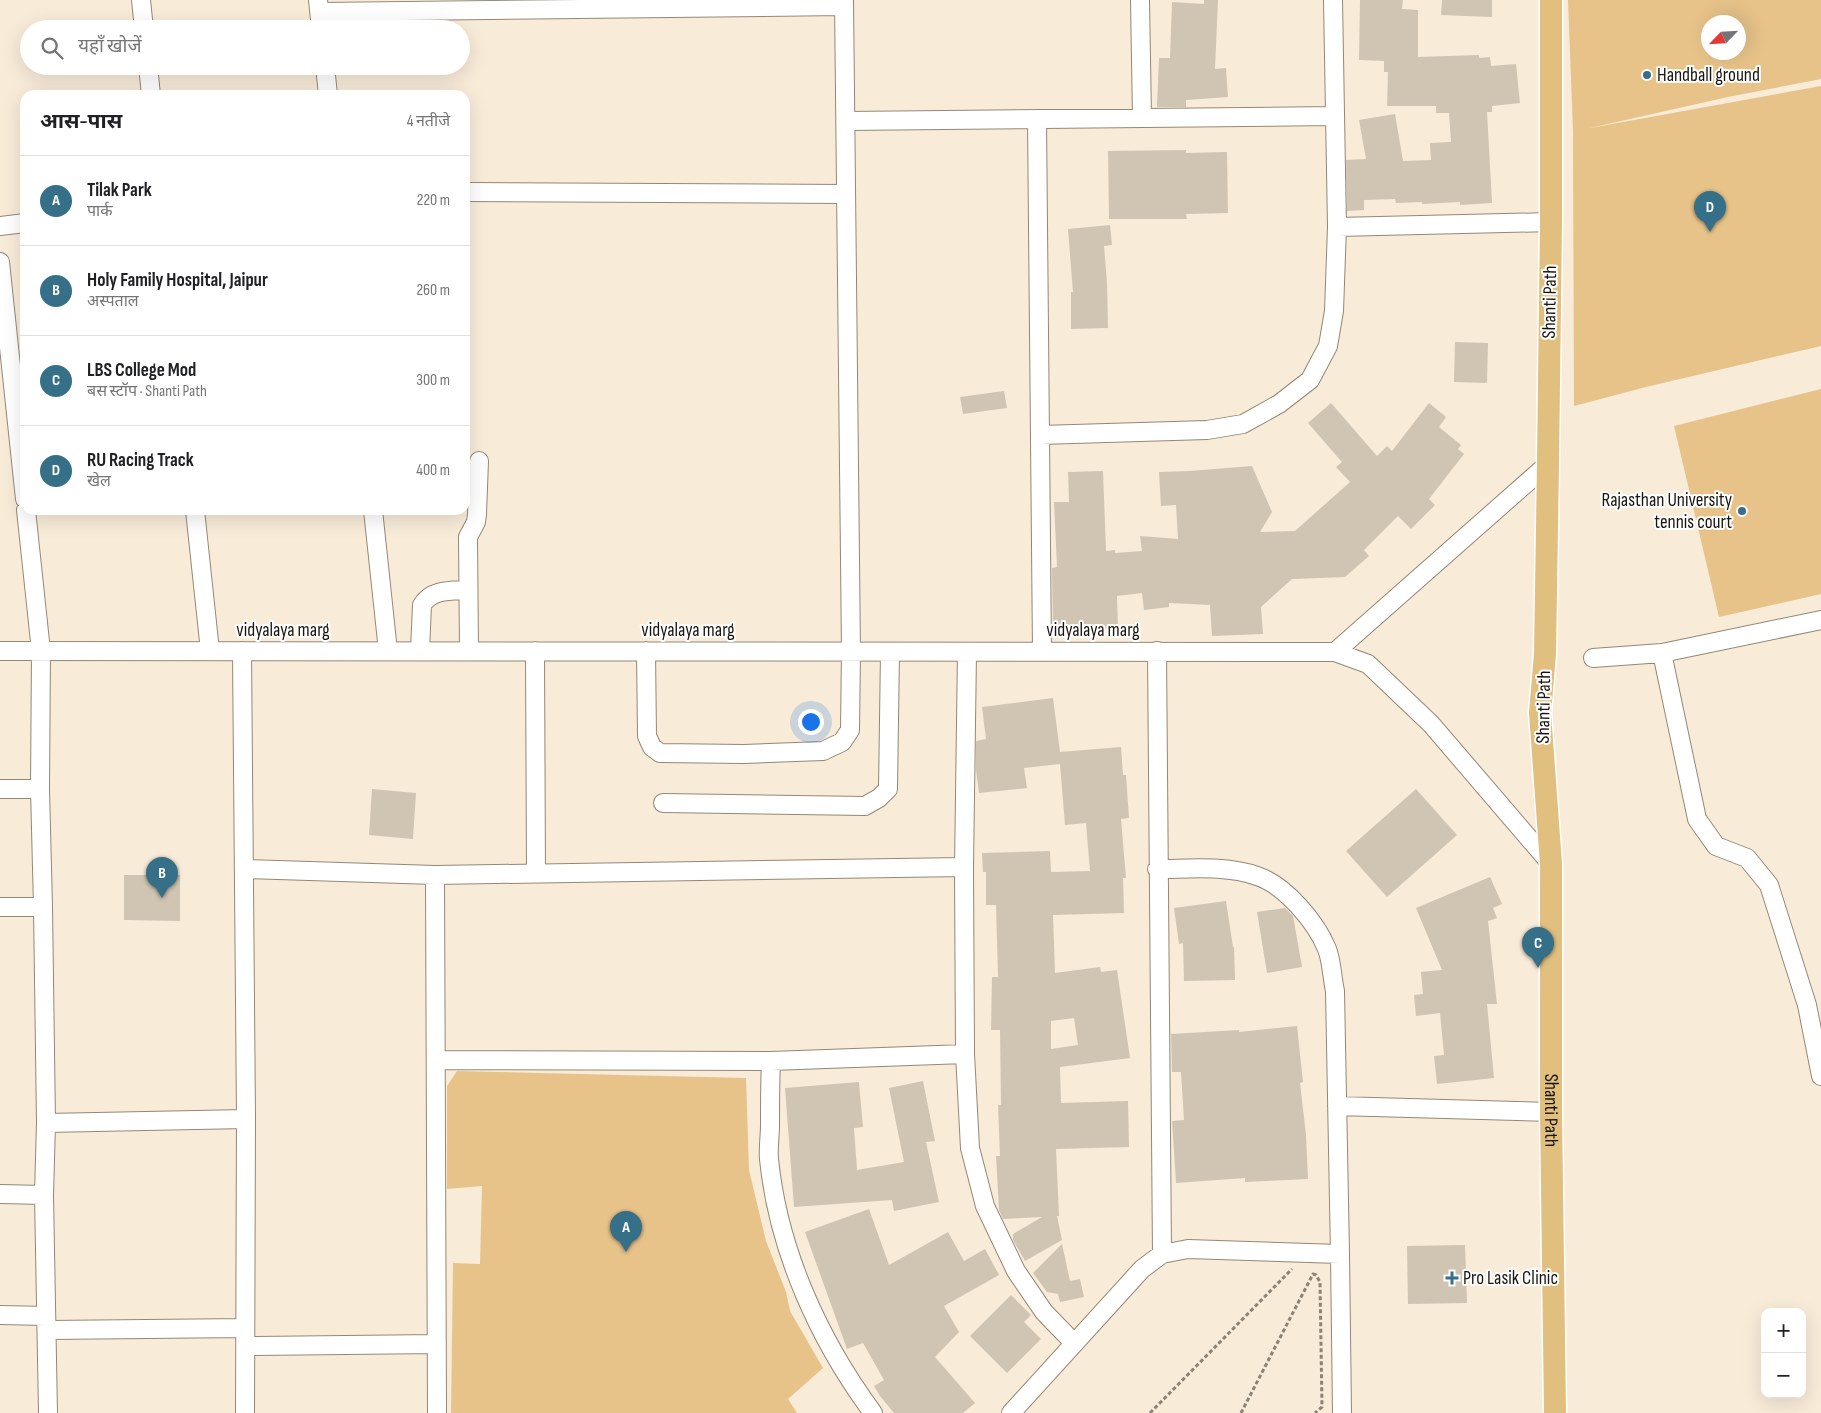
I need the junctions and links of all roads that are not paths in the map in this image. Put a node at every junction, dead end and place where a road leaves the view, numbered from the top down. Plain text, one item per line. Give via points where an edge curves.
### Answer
1 (140, 0) edge
2 (1140, 0) edge
3 (1333, 0) edge
4 (1551, 0) edge
5 (844, 3) edge
6 (527, 5) edge
7 (320, 14) edge
8 (143, 20) edge
9 (149, 75) edge
10 (326, 75) edge
11 (150, 90) edge
12 (327, 90) edge
13 (1334, 116) junction
14 (1142, 118) junction
15 (1037, 119) junction
16 (846, 121) junction
17 (470, 192) edge
18 (846, 194) junction
19 (1552, 222) junction
20 (20, 224) edge
21 (0, 226) edge
22 (1336, 227) junction
23 (0, 262) edge
24 (1040, 435) junction
25 (20, 452) edge
26 (479, 460) dead end
27 (1548, 464) junction
28 (27, 515) edge
29 (196, 515) edge
30 (374, 515) edge
31 (468, 590) junction
32 (1821, 620) edge
33 (0, 651) edge
34 (41, 651) junction
35 (210, 651) junction
36 (242, 651) junction
37 (388, 651) junction
38 (420, 651) junction
39 (469, 651) junction
40 (535, 651) junction
41 (646, 652) junction
42 (851, 652) junction
43 (890, 652) junction
44 (967, 652) junction
45 (1042, 652) junction
46 (1156, 652) junction
47 (1335, 652) junction
48 (1662, 653) junction
49 (1593, 658) dead end
50 (0, 789) edge
51 (40, 789) junction
52 (663, 803) dead end
53 (1551, 864) junction
54 (964, 867) junction
55 (244, 869) junction
56 (1158, 869) junction
57 (536, 874) junction
58 (435, 875) junction
59 (0, 907) edge
60 (44, 907) junction
61 (965, 1054) junction
62 (436, 1060) junction
63 (771, 1061) junction
64 (1821, 1076) edge
65 (1337, 1106) junction
66 (1551, 1112) junction
67 (246, 1120) junction
68 (46, 1122) junction
69 (0, 1194) edge
70 (44, 1195) junction
71 (1162, 1254) junction
72 (1340, 1254) junction
73 (0, 1315) edge
74 (47, 1323) junction
75 (245, 1328) junction
76 (1074, 1343) junction
77 (437, 1344) junction
78 (246, 1346) junction
79 (48, 1413) edge
80 (245, 1413) edge
81 (437, 1413) edge
82 (873, 1413) edge
83 (1011, 1413) edge
84 (1342, 1413) edge
85 (1555, 1413) edge

1 - 8 street
2 - 14 street
3 - 13 street
4 - 19 main road, Shanti Path
5 - 6 street
5 - 16 street
6 - 7 street
9 - 11 street
10 - 12 street
13 - 14 street
13 - 22 street
14 - 15 street
15 - 16 street
15 - 24 street
16 - 18 street
17 - 18 street
18 - 42 street
19 - 22 street
19 - 27 main road, Shanti Path
20 - 21 street
22 - 24 street via 1334,311 1328,346 1310,380 1280,404 1243,424 1207,430
23 - 25 street
24 - 45 street
26 - 31 street via 478,514 468,537
27 - 47 street
27 - 53 main road, Shanti Path via 1546,654 1540,713
28 - 34 street
29 - 35 street
30 - 37 street
31 - 38 street via 438,592 425,600
31 - 39 street
32 - 48 street
33 - 34 street, vidyalaya marg
34 - 35 street, vidyalaya marg
34 - 51 street
35 - 36 street, vidyalaya marg
36 - 37 street, vidyalaya marg
36 - 55 street
37 - 38 street, vidyalaya marg
38 - 39 street, vidyalaya marg
39 - 40 street, vidyalaya marg
40 - 41 street, vidyalaya marg
40 - 57 street
41 - 42 street, vidyalaya marg
41 - 42 street via 647,736 652,747 660,753 744,754 822,751 842,742 850,730
42 - 43 street, vidyalaya marg
43 - 44 street, vidyalaya marg
43 - 52 street via 888,789 879,798 865,806
44 - 45 street, vidyalaya marg
44 - 54 street
45 - 46 street, vidyalaya marg
46 - 47 street, vidyalaya marg
46 - 56 street
47 - 53 street, vidyalaya marg via 1368,664 1431,724
48 - 49 street
48 - 64 street via 1697,819 1716,846 1747,858 1769,885 1807,1005
50 - 51 street
51 - 60 street
53 - 66 main road, Shanti Path
54 - 57 street
54 - 61 street
55 - 58 street
55 - 67 street
56 - 65 street via 1228,870 1258,876 1287,894 1312,921 1327,950 1335,991
56 - 71 street
57 - 58 street
58 - 62 street
59 - 60 street
60 - 68 street
61 - 63 street
61 - 76 street via 970,1148 985,1206 1016,1271 1044,1312
62 - 63 street
62 - 77 street
63 - 82 street via 769,1158 778,1214 796,1270 819,1324 850,1382
65 - 66 street
65 - 72 street
66 - 85 main road, Shanti Path
67 - 68 street
67 - 75 street
68 - 70 street
69 - 70 street
70 - 74 street
71 - 72 street via 1188,1248
71 - 76 street via 1142,1269
72 - 84 street
73 - 74 street
74 - 75 street
74 - 79 street
75 - 78 street
76 - 83 street
77 - 78 street
77 - 81 street
78 - 80 street

